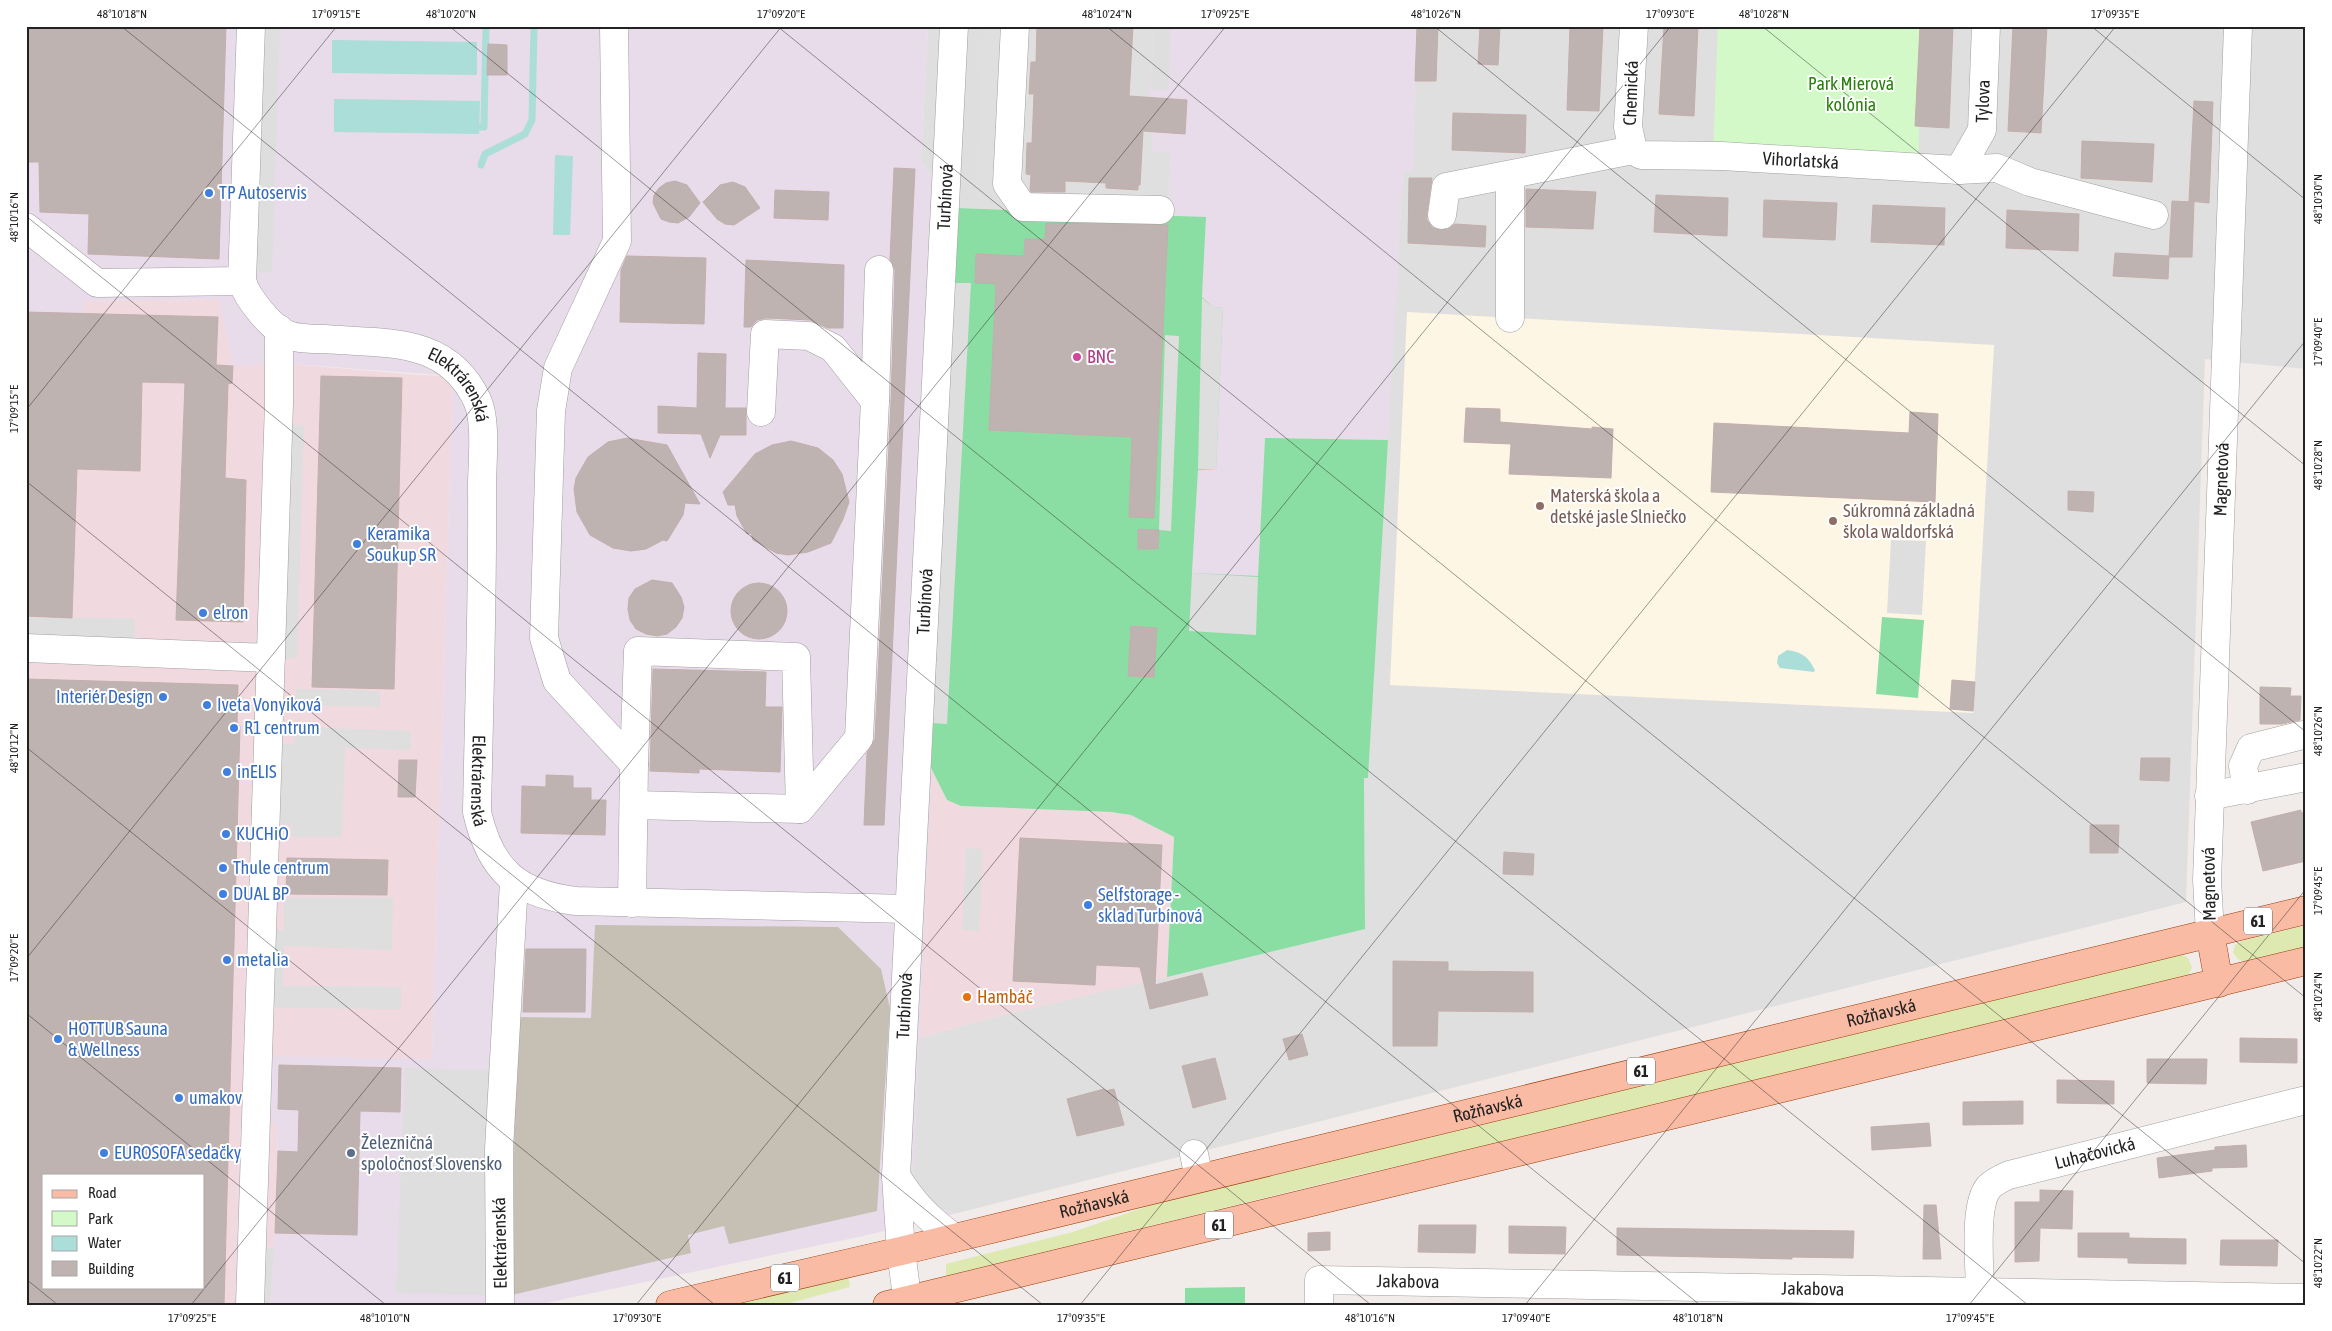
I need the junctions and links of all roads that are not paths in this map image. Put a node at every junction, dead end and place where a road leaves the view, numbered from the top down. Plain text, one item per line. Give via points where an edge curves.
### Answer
1 (251, 26) edge
2 (614, 26) edge
3 (954, 26) edge
4 (1016, 26) edge
5 (1634, 26) edge
6 (1986, 26) edge
7 (2238, 26) edge
8 (1637, 152) junction
9 (1959, 170) junction
10 (1510, 175) junction
11 (1160, 210) dead end
12 (1442, 215) dead end
13 (2154, 215) dead end
14 (26, 227) edge
15 (879, 270) dead end
16 (242, 281) junction
17 (1510, 318) dead end
18 (278, 328) junction
19 (875, 402) junction
20 (761, 412) dead end
21 (26, 648) edge
22 (271, 658) junction
23 (2303, 735) dead end
24 (634, 764) junction
25 (2306, 777) edge
26 (2247, 790) junction
27 (2209, 796) junction
28 (634, 804) junction
29 (800, 809) junction
30 (514, 882) junction
31 (632, 902) junction
32 (909, 909) junction
33 (2306, 910) edge
34 (2210, 933) junction
35 (2306, 961) edge
36 (2219, 983) junction
37 (2306, 1100) edge
38 (896, 1176) junction
39 (954, 1238) junction
40 (901, 1251) junction
41 (1319, 1292) edge
42 (1980, 1292) junction
43 (1599, 1295) edge
44 (956, 1296) edge
45 (2306, 1298) edge
46 (2127, 1299) edge
47 (901, 1303) edge
48 (250, 1305) edge
49 (500, 1305) edge
50 (670, 1305) edge

1 - 16 street
2 - 24 street via 617,241 558,368 551,411 544,638 557,681
3 - 32 street, Turbínová
4 - 11 street via 1007,184 1023,207
5 - 8 street, Chemická via 1628,127
6 - 9 street, Tylova via 1982,130
7 - 27 street, Magnetová
8 - 9 street, Vihorlatská
8 - 10 street, Vihorlatská
9 - 13 street, Vihorlatská via 1997,168 2030,182
10 - 12 street, Vihorlatská via 1446,188
10 - 17 street
14 - 16 street via 97,283
15 - 19 street
16 - 18 street, Elektrárenská via 248,295
18 - 22 street via 280,365
18 - 30 street, Elektrárenská via 301,338 424,350 439,356 458,371 478,401 483,547 477,812 489,849
19 - 20 street via 833,348 809,336 765,334
19 - 29 street via 859,738
21 - 22 street
22 - 48 street
23 - 26 street via 2251,748 2244,766
24 - 28 street
24 - 29 street via 638,651 796,656
25 - 26 street
26 - 27 street
27 - 34 street, Magnetová via 2207,880
28 - 29 street
28 - 31 street
30 - 31 street, Elektrárenská via 559,899
30 - 49 street, Elektrárenská via 499,1149
31 - 32 street, Elektrárenská
32 - 38 street, Turbínová
33 - 34 main road, Rožňavská / 61
34 - 36 main road
34 - 39 main road, Rožňavská / 61 via 1197,1166
35 - 36 main road, 61
36 - 44 main road, 61
37 - 42 street, Luhačovická via 2009,1175 1998,1181 1989,1187 1983,1198 1980,1216
38 - 39 street via 926,1216
38 - 40 street, Turbínová
39 - 40 main road, Rožňavská / 61
40 - 47 street, Turbínová
40 - 50 main road, Rožňavská / 61
41 - 43 street, Jakabova
42 - 43 street, Jakabova
42 - 46 street, Jakabova
44 - 47 main road, 61
45 - 46 street, Jakabova

